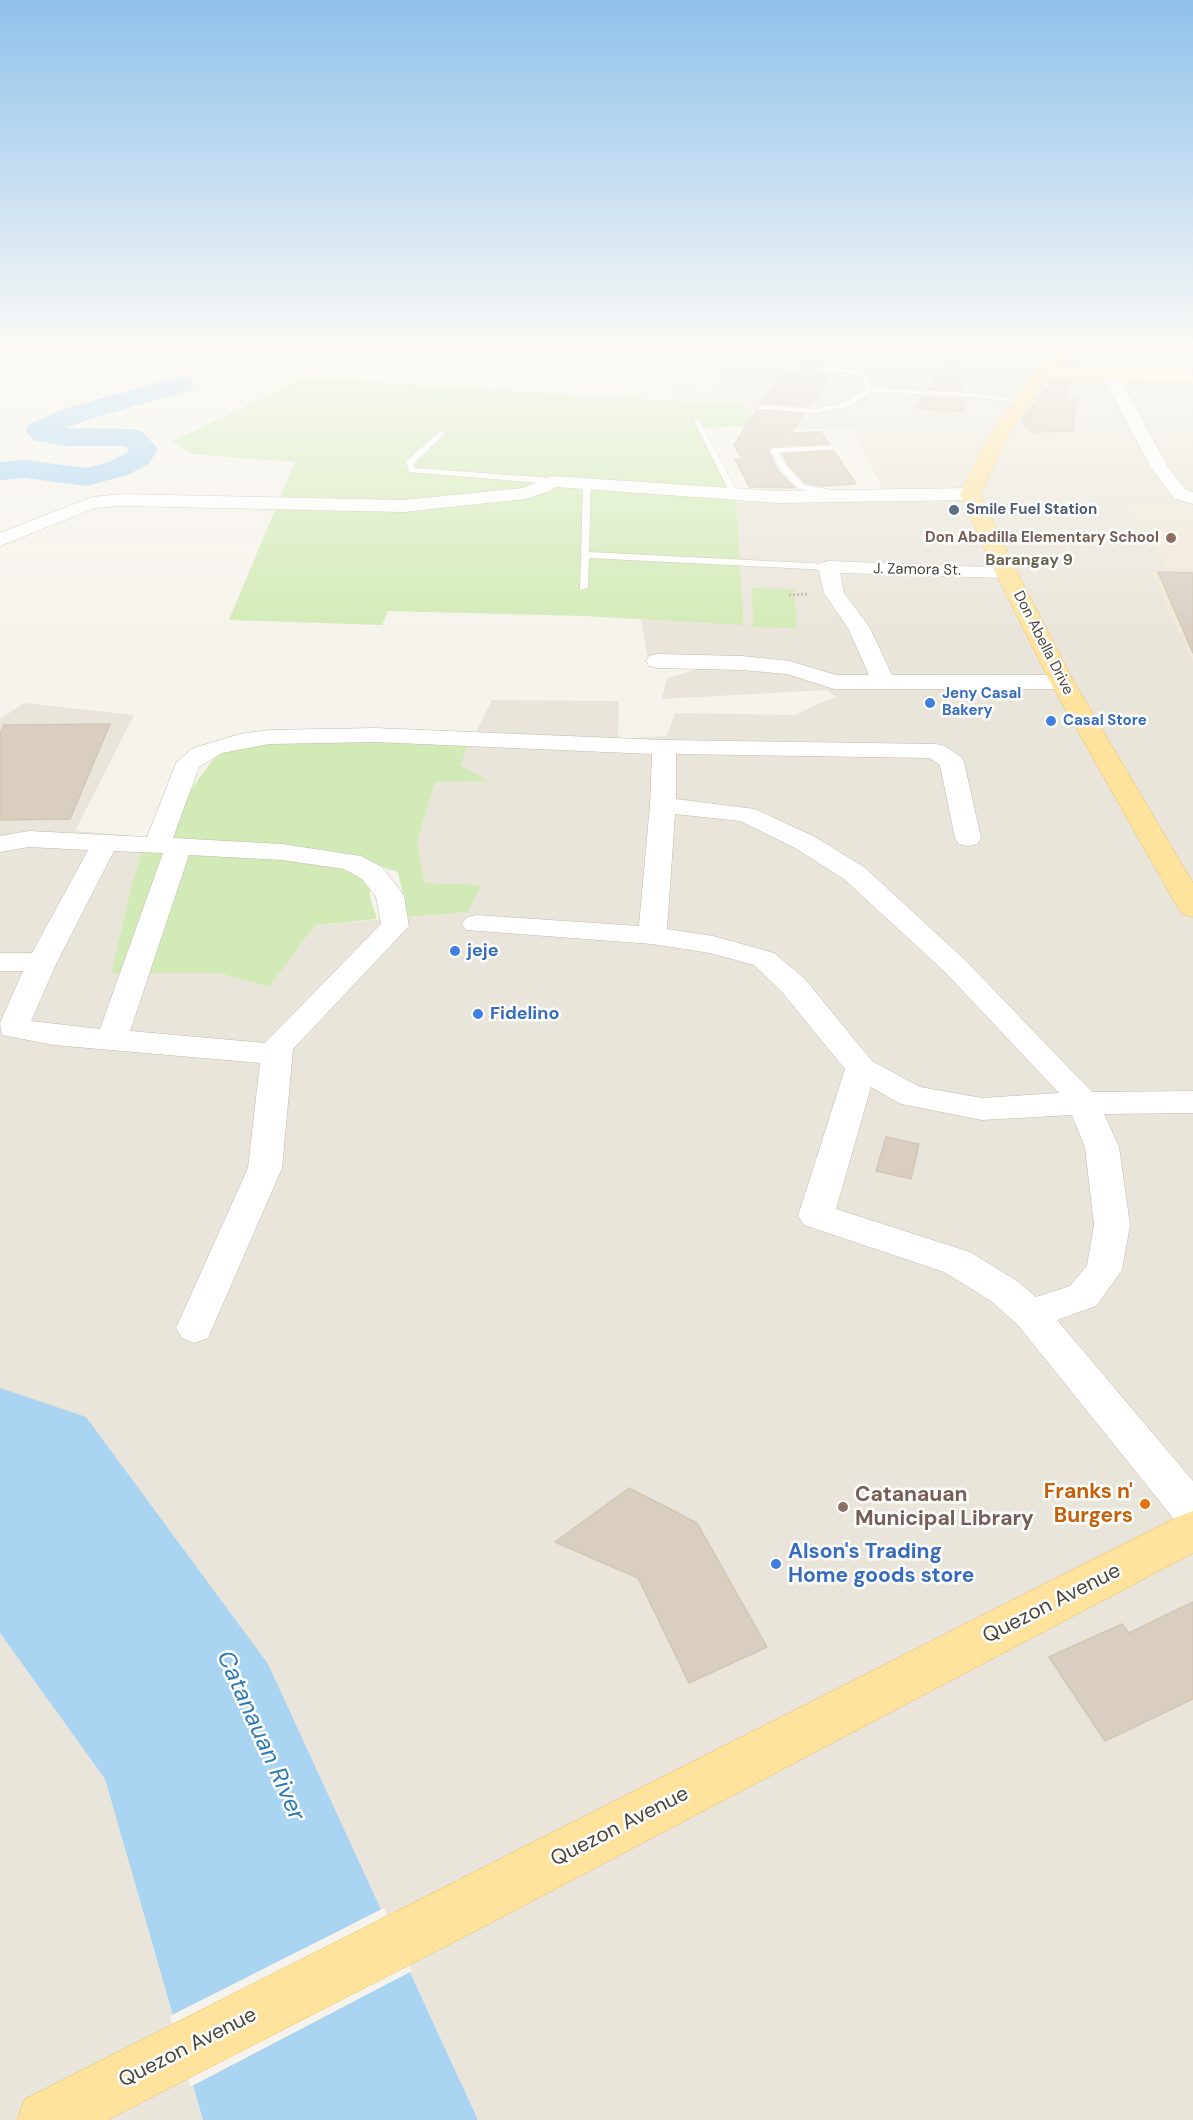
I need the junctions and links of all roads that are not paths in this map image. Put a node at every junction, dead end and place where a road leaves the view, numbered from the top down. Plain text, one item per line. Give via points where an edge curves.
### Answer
1 (429, 445) edge
2 (709, 445) edge
3 (995, 445) edge
4 (1148, 445) edge
5 (831, 448) dead end
6 (552, 481) junction
7 (587, 483) junction
8 (970, 494) junction
9 (735, 495) junction
10 (831, 498) junction
11 (1193, 498) edge
12 (0, 540) edge
13 (585, 555) junction
14 (828, 567) junction
15 (1006, 572) junction
16 (583, 588) dead end
17 (657, 661) dead end
18 (1062, 682) junction
19 (884, 683) junction
20 (664, 747) junction
21 (663, 805) junction
22 (968, 838) dead end
23 (105, 842) junction
24 (0, 844) edge
25 (168, 845) junction
26 (1193, 908) edge
27 (476, 924) dead end
28 (652, 935) junction
29 (42, 962) junction
30 (0, 963) edge
31 (111, 1041) junction
32 (277, 1054) junction
33 (861, 1068) junction
34 (1193, 1102) edge
35 (1083, 1103) junction
36 (1030, 1314) junction
37 (195, 1328) dead end
38 (1193, 1510) edge
39 (1193, 1531) edge
40 (46, 2120) edge

1 - 6 lane via 409,464 412,470
2 - 9 lane
3 - 8 main road
4 - 11 street via 1180,494
5 - 10 lane via 774,450 801,487 824,491
6 - 7 street
6 - 12 street via 525,493 404,506 121,500 92,503
7 - 9 street
7 - 13 lane
8 - 10 street
8 - 15 main road, Don Abella Drive
9 - 10 street
13 - 14 lane
13 - 16 lane
14 - 15 street, J. Zamora St.
14 - 19 street via 834,593 859,628
15 - 18 main road, Don Abella Drive
17 - 19 street via 742,663 790,668 834,682
18 - 19 street
18 - 26 main road, Don Abella Drive
20 - 21 street
20 - 22 street via 936,751 952,762
20 - 25 street via 375,735 240,741 213,748 188,763
21 - 28 street
21 - 35 street via 746,814 804,842 854,873 955,966
23 - 24 street via 30,839
23 - 25 street
23 - 29 street
25 - 31 street
25 - 32 street via 282,852 351,862 372,873 390,896 395,926 278,1046
27 - 28 street
28 - 33 street via 764,959 793,985
29 - 30 street
29 - 31 street via 13,1028
31 - 32 street
32 - 37 street via 265,1168
33 - 35 street via 912,1096 982,1109
33 - 36 street via 816,1216 957,1262 1004,1291
34 - 35 street
35 - 36 street via 1102,1147 1112,1225 1104,1270 1083,1296
36 - 38 street
39 - 40 main road, Quezon Avenue

